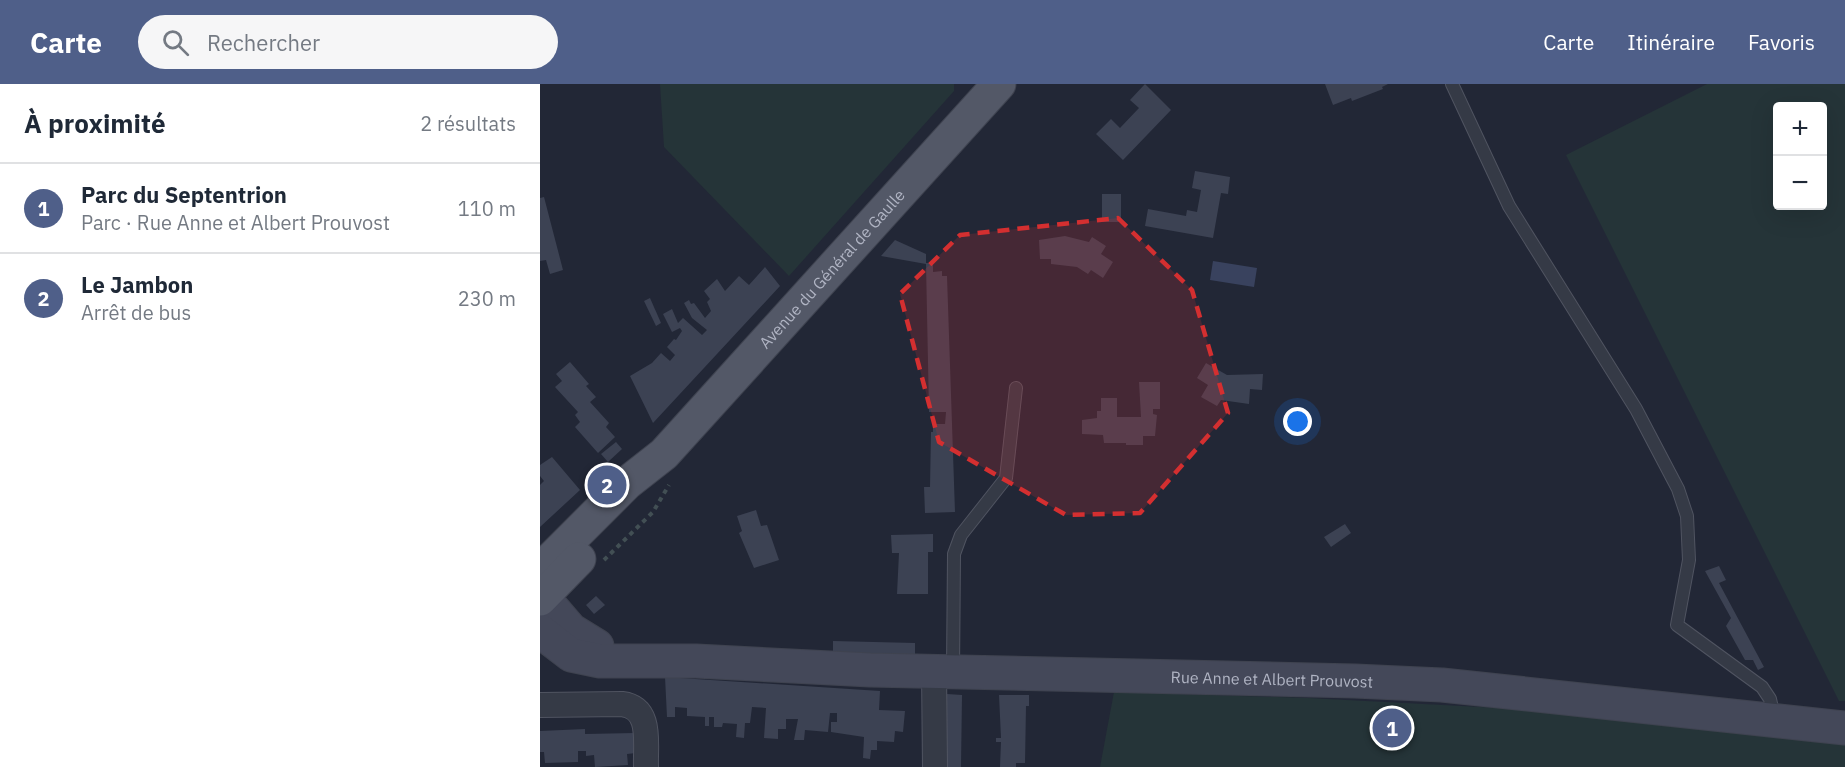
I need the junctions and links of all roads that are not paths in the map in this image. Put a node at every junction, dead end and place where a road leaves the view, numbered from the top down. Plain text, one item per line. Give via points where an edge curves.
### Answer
1 (999, 84) edge
2 (1452, 84) edge
3 (1016, 388) dead end
4 (541, 590) edge
5 (540, 631) edge
6 (696, 661) junction
7 (944, 672) junction
8 (540, 705) edge
9 (1774, 722) junction
10 (1845, 728) edge
11 (646, 767) edge
12 (935, 767) edge

1 - 4 main road, Avenue du Général de Gaulle via 664,454 627,483
2 - 9 lane via 1509,206 1636,409 1678,489 1687,516 1689,560 1677,625 1762,687 1770,699
3 - 7 lane via 1006,478 961,535 954,554
4 - 6 street, Rue Anne et Albert Prouvost via 571,630 593,644
5 - 6 street, Rue Anne et Albert Prouvost via 563,651 590,660
6 - 7 street, Rue Anne et Albert Prouvost
7 - 9 street, Rue Anne et Albert Prouvost via 1442,685
7 - 12 street
8 - 11 street via 622,704 635,708 645,723
9 - 10 street, Rue Anne et Albert Prouvost

